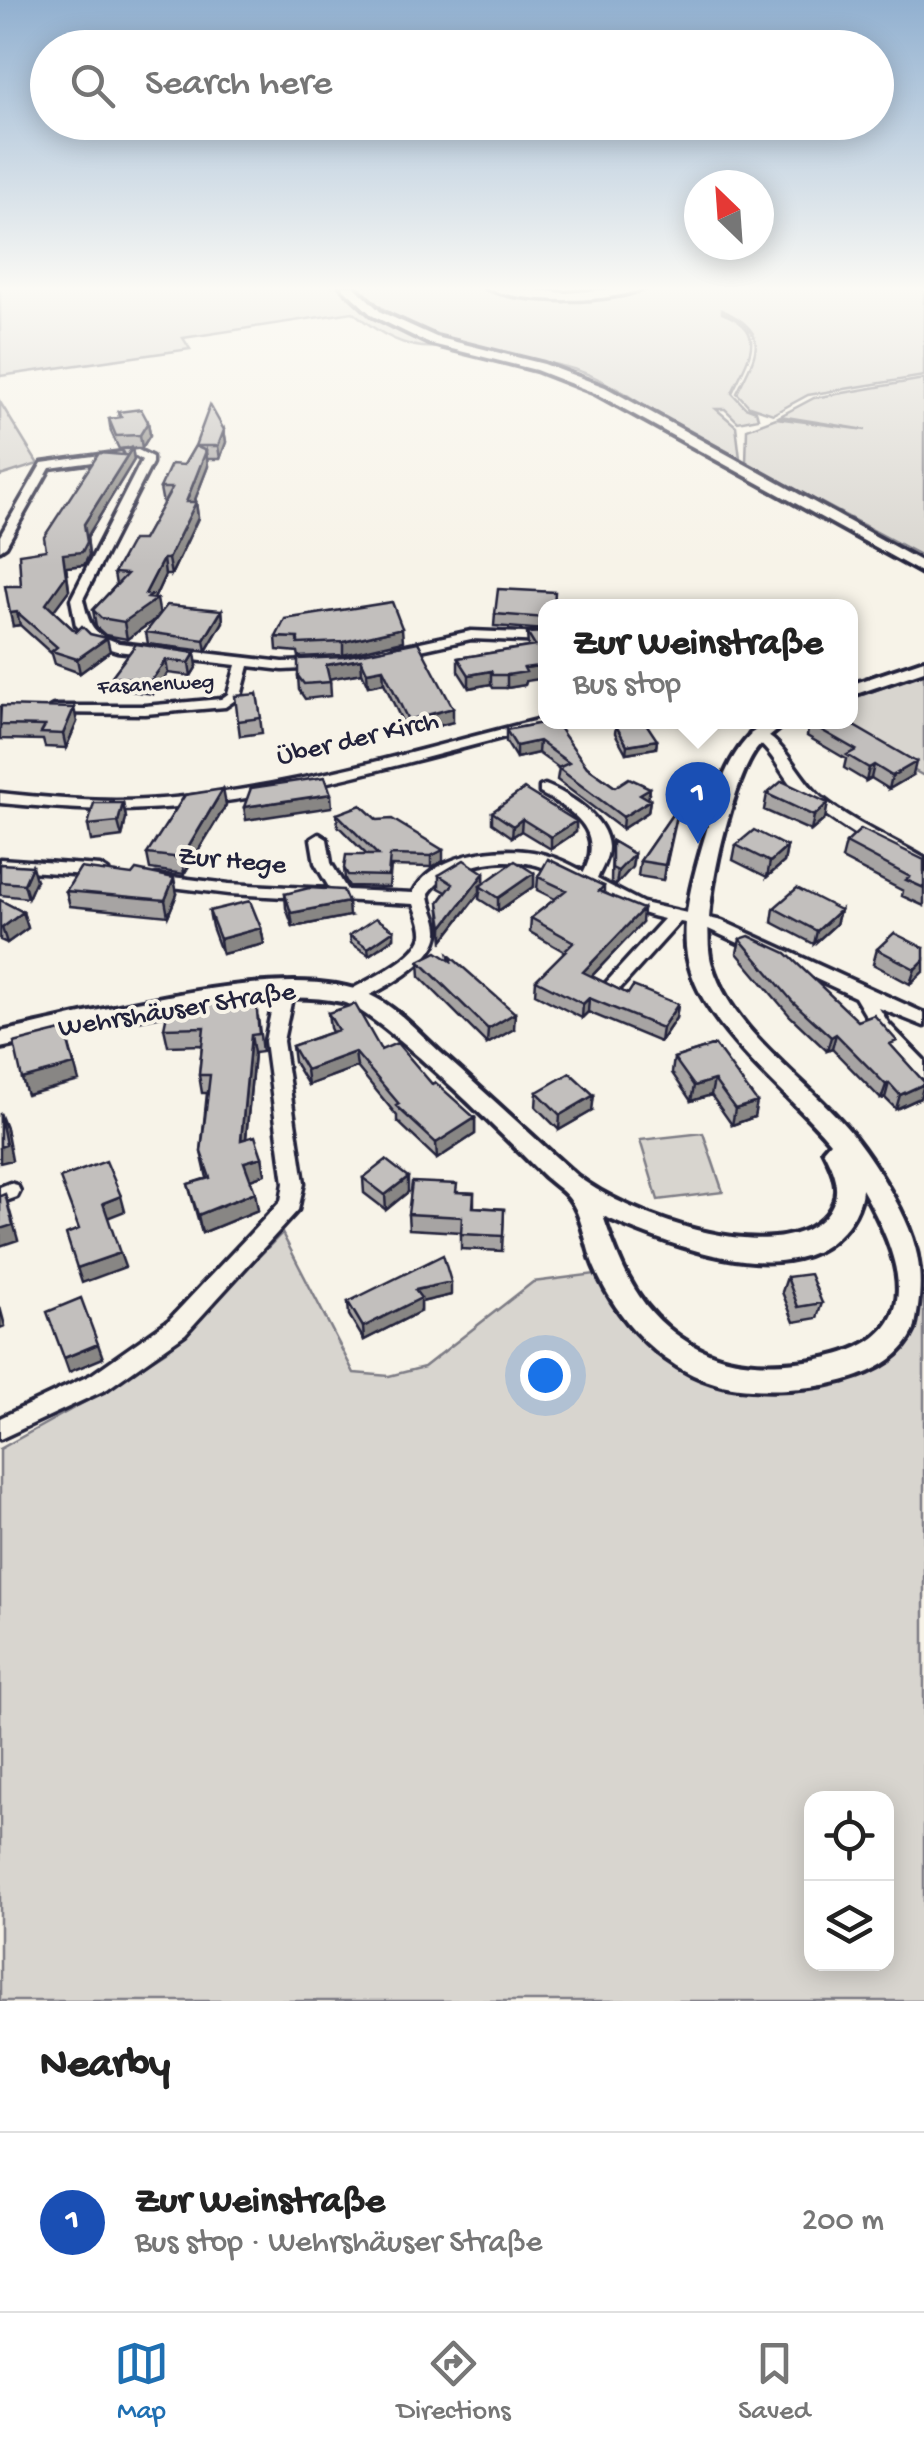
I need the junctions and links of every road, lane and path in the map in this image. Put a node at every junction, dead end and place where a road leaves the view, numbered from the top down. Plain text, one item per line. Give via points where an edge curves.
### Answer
1 (571, 379) edge
2 (0, 546) edge
3 (924, 569) edge
4 (538, 638) edge
5 (381, 654) edge
6 (243, 662) junction
7 (328, 664) edge
8 (924, 665) edge
9 (858, 688) edge
10 (42, 710) edge
11 (538, 724) edge
12 (761, 729) edge
13 (765, 729) edge
14 (545, 790) dead end
15 (0, 798) edge
16 (319, 839) dead end
17 (0, 864) edge
18 (924, 865) edge
19 (587, 882) junction
20 (341, 894) junction
21 (419, 899) junction
22 (676, 916) junction
23 (699, 920) junction
24 (608, 990) edge
25 (284, 993) junction
26 (863, 995) junction
27 (353, 996) junction
28 (924, 1020) edge
29 (0, 1040) edge
30 (924, 1071) edge
31 (803, 1101) junction
32 (580, 1192) junction
33 (0, 1429) edge

1 - 3 street
2 - 6 street via 46,465 132,453 148,459 77,599 82,625 99,642 117,647
4 - 5 street via 455,636
6 - 7 street
6 - 10 street, Fasanenweg via 234,696 217,705
8 - 9 street
11 - 15 street, Über der Kirch via 189,800 108,805
12 - 23 street via 737,760
13 - 18 street via 794,778 818,802
14 - 19 street via 572,806 596,833 600,856
16 - 20 street, Zur Hege via 323,864
17 - 20 street, Zur Hege
19 - 21 street via 536,857 492,857 432,878
19 - 22 street via 628,904
20 - 21 street, Zur Hege
21 - 27 street via 430,931 425,945
22 - 23 street
22 - 24 street
23 - 26 street
23 - 31 street via 697,948 713,990
25 - 27 street, Wehrshäuser Straße
25 - 29 street, Wehrshäuser Straße
25 - 33 street via 274,1041 294,1184 291,1204 178,1328 99,1382
26 - 28 street
26 - 30 street via 883,1029
27 - 32 street
31 - 32 street via 842,1161 852,1192 840,1218 811,1244 768,1250 713,1243
31 - 32 street via 873,1181 912,1258 915,1275 902,1326 883,1348 860,1360 750,1377 685,1355 620,1293

